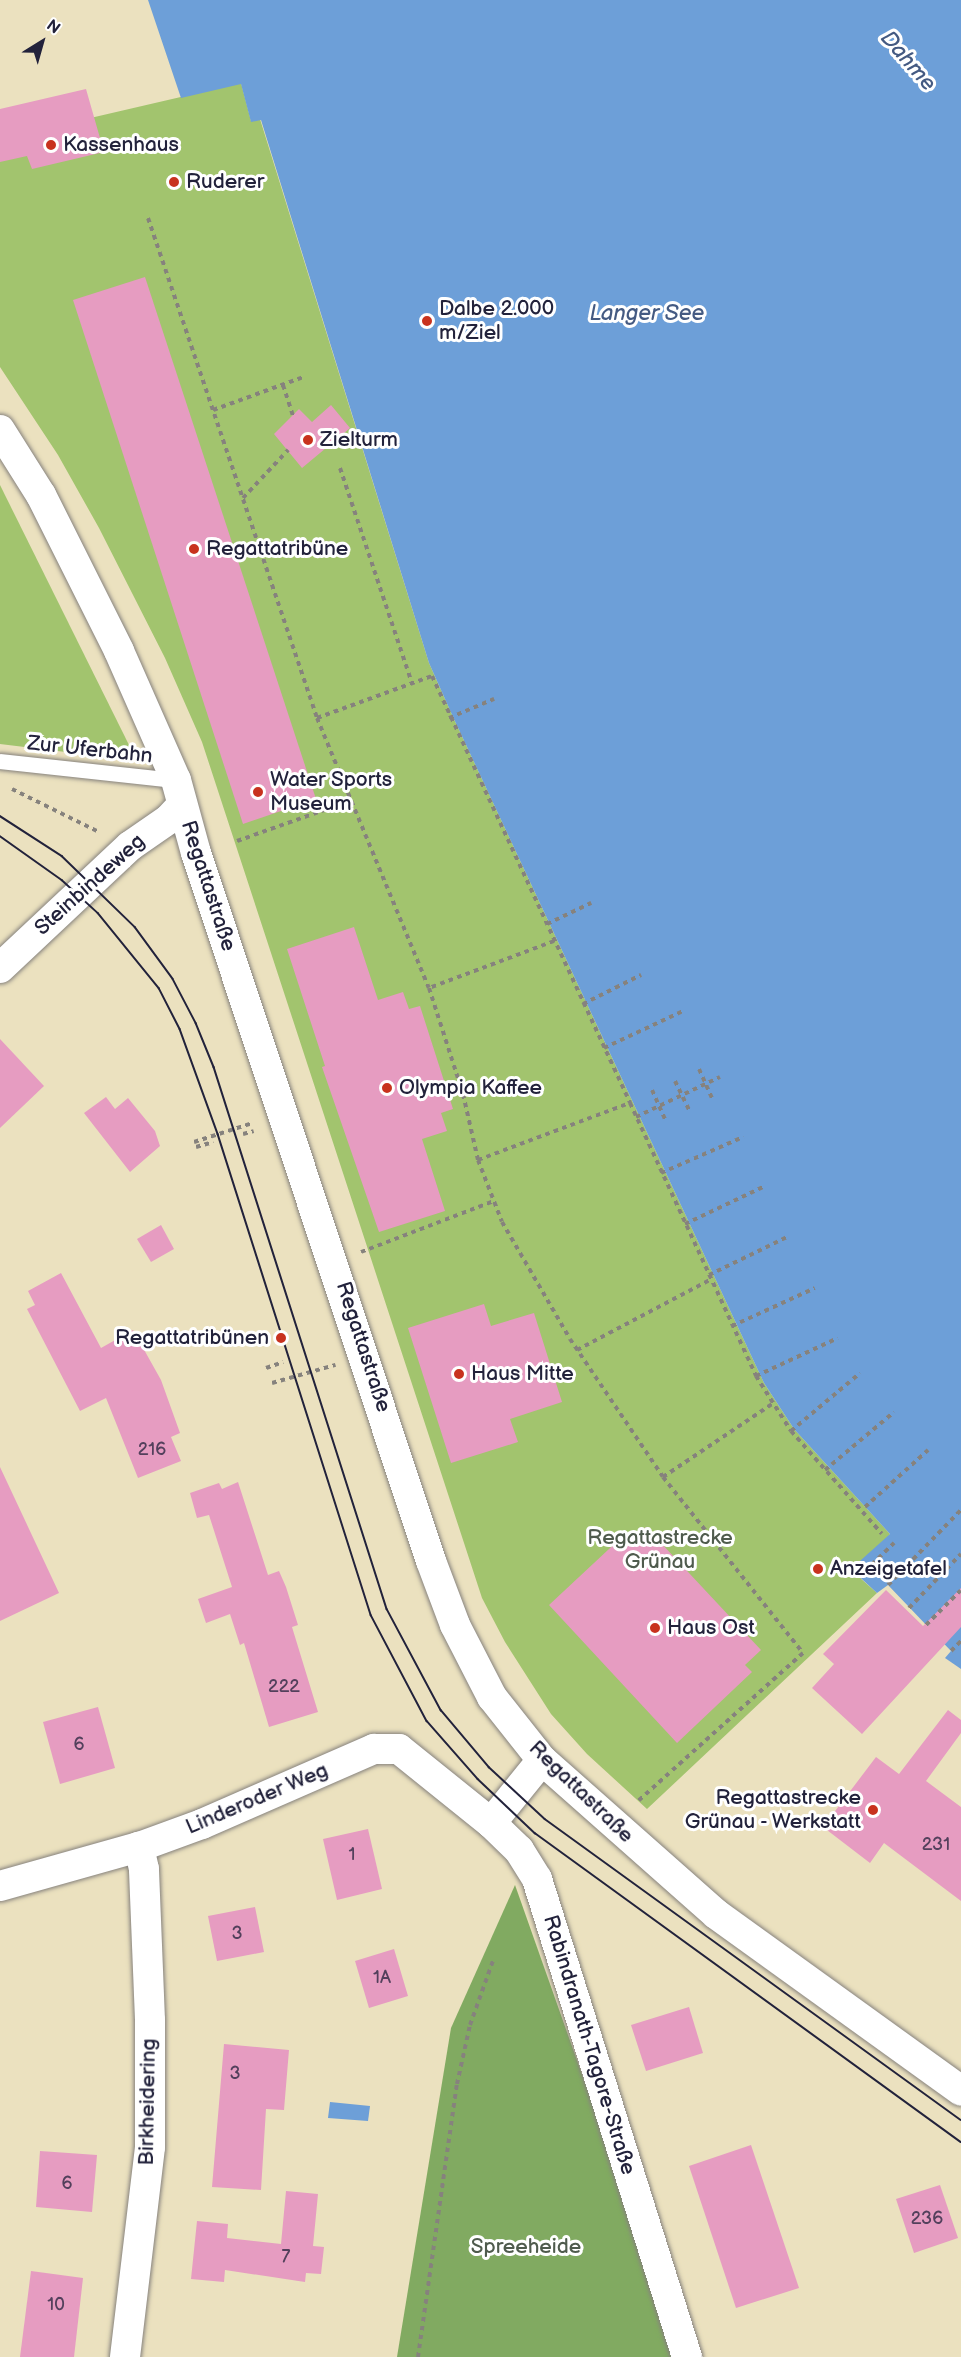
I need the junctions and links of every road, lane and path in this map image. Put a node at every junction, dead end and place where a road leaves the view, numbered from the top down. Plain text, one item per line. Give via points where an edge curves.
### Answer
1 (148, 218) dead end
2 (303, 377) dead end
3 (283, 385) junction
4 (213, 410) junction
5 (293, 415) dead end
6 (0, 430) edge
7 (288, 450) dead end
8 (340, 468) dead end
9 (243, 498) junction
10 (412, 683) junction
11 (494, 699) dead end
12 (317, 718) junction
13 (449, 718) junction
14 (0, 761) edge
15 (10, 788) dead end
16 (179, 793) junction
17 (350, 801) junction
18 (237, 840) dead end
19 (130, 846) junction
20 (591, 903) dead end
21 (547, 924) junction
22 (554, 941) junction
23 (0, 968) edge
24 (641, 975) dead end
25 (429, 988) junction
26 (583, 1004) junction
27 (685, 1010) dead end
28 (604, 1048) junction
29 (699, 1069) dead end
30 (720, 1077) dead end
31 (675, 1080) dead end
32 (705, 1084) junction
33 (652, 1090) dead end
34 (682, 1095) junction
35 (713, 1100) dead end
36 (630, 1102) junction
37 (659, 1106) junction
38 (689, 1110) dead end
39 (285, 1112) junction
40 (636, 1117) junction
41 (666, 1121) dead end
42 (743, 1137) dead end
43 (213, 1142) dead end
44 (478, 1160) junction
45 (661, 1173) junction
46 (765, 1186) dead end
47 (494, 1201) junction
48 (685, 1224) junction
49 (789, 1236) dead end
50 (335, 1261) junction
51 (710, 1278) junction
52 (815, 1288) dead end
53 (732, 1326) junction
54 (838, 1338) dead end
55 (577, 1350) junction
56 (367, 1356) junction
57 (283, 1362) dead end
58 (266, 1368) dead end
59 (860, 1373) dead end
60 (756, 1376) junction
61 (272, 1383) dead end
62 (772, 1404) junction
63 (894, 1412) dead end
64 (791, 1431) junction
65 (928, 1450) dead end
66 (825, 1470) junction
67 (663, 1477) junction
68 (865, 1507) dead end
69 (961, 1510) edge
70 (882, 1534) dead end
71 (894, 1543) dead end
72 (961, 1554) edge
73 (859, 1577) dead end
74 (888, 1585) dead end
75 (961, 1590) edge
76 (909, 1608) dead end
77 (926, 1625) dead end
78 (961, 1641) edge
79 (951, 1651) dead end
80 (542, 1760) junction
81 (638, 1801) dead end
82 (491, 1823) junction
83 (139, 1847) junction
84 (0, 1886) edge
85 (494, 1958) dead end
86 (961, 2091) edge
87 (125, 2357) edge
88 (418, 2357) edge
89 (687, 2357) edge

1 - 4 path
2 - 3 path
3 - 4 path
3 - 5 path
4 - 9 path
6 - 16 street, Regattastraße via 41,495 119,651
7 - 9 path
8 - 10 path
9 - 12 path
10 - 12 path
10 - 13 path via 432,676
11 - 13 path
12 - 17 path
13 - 21 path
14 - 16 lane, Zur Uferbahn
15 - 19 path
16 - 19 street, Steinbindeweg via 169,819
16 - 39 street, Regattastraße
17 - 18 path
17 - 25 path
19 - 23 street, Steinbindeweg
20 - 21 path
21 - 22 path
22 - 25 path
22 - 26 path
24 - 26 path
25 - 44 path via 463,1094
26 - 28 path
27 - 28 path
28 - 36 path
29 - 32 path
30 - 32 path
31 - 34 path
32 - 34 path
32 - 35 path
33 - 37 path
34 - 37 path
34 - 38 path
36 - 40 path
36 - 44 path
37 - 40 path
37 - 41 path
39 - 43 path via 195,1145
39 - 50 street, Regattastraße
40 - 45 path
42 - 45 path
44 - 47 path
45 - 48 path
46 - 48 path
47 - 50 path
47 - 55 path via 502,1222
48 - 51 path
49 - 51 path
50 - 56 street, Regattastraße
51 - 53 path
51 - 55 path
52 - 53 path
53 - 60 path
54 - 60 path
55 - 67 path
56 - 61 path
56 - 80 street, Regattastraße via 455,1625 492,1697
57 - 58 path
59 - 64 path
60 - 62 path
62 - 64 path
62 - 67 path
63 - 66 path
64 - 66 path
65 - 68 path
66 - 70 path
67 - 81 path via 803,1653
69 - 74 path
71 - 73 path
72 - 76 path
75 - 77 path
78 - 79 path
80 - 82 street
80 - 86 street, Regattastraße via 716,1914
82 - 83 street, Linderoder Weg via 399,1749 374,1749
82 - 89 street, Rabindranath-Tagore-Straße via 519,1850 537,1879
83 - 84 street, Linderoder Weg
83 - 87 street, Birkheidering via 144,1869 150,2020 150,2147
85 - 88 path via 470,2025 457,2084

